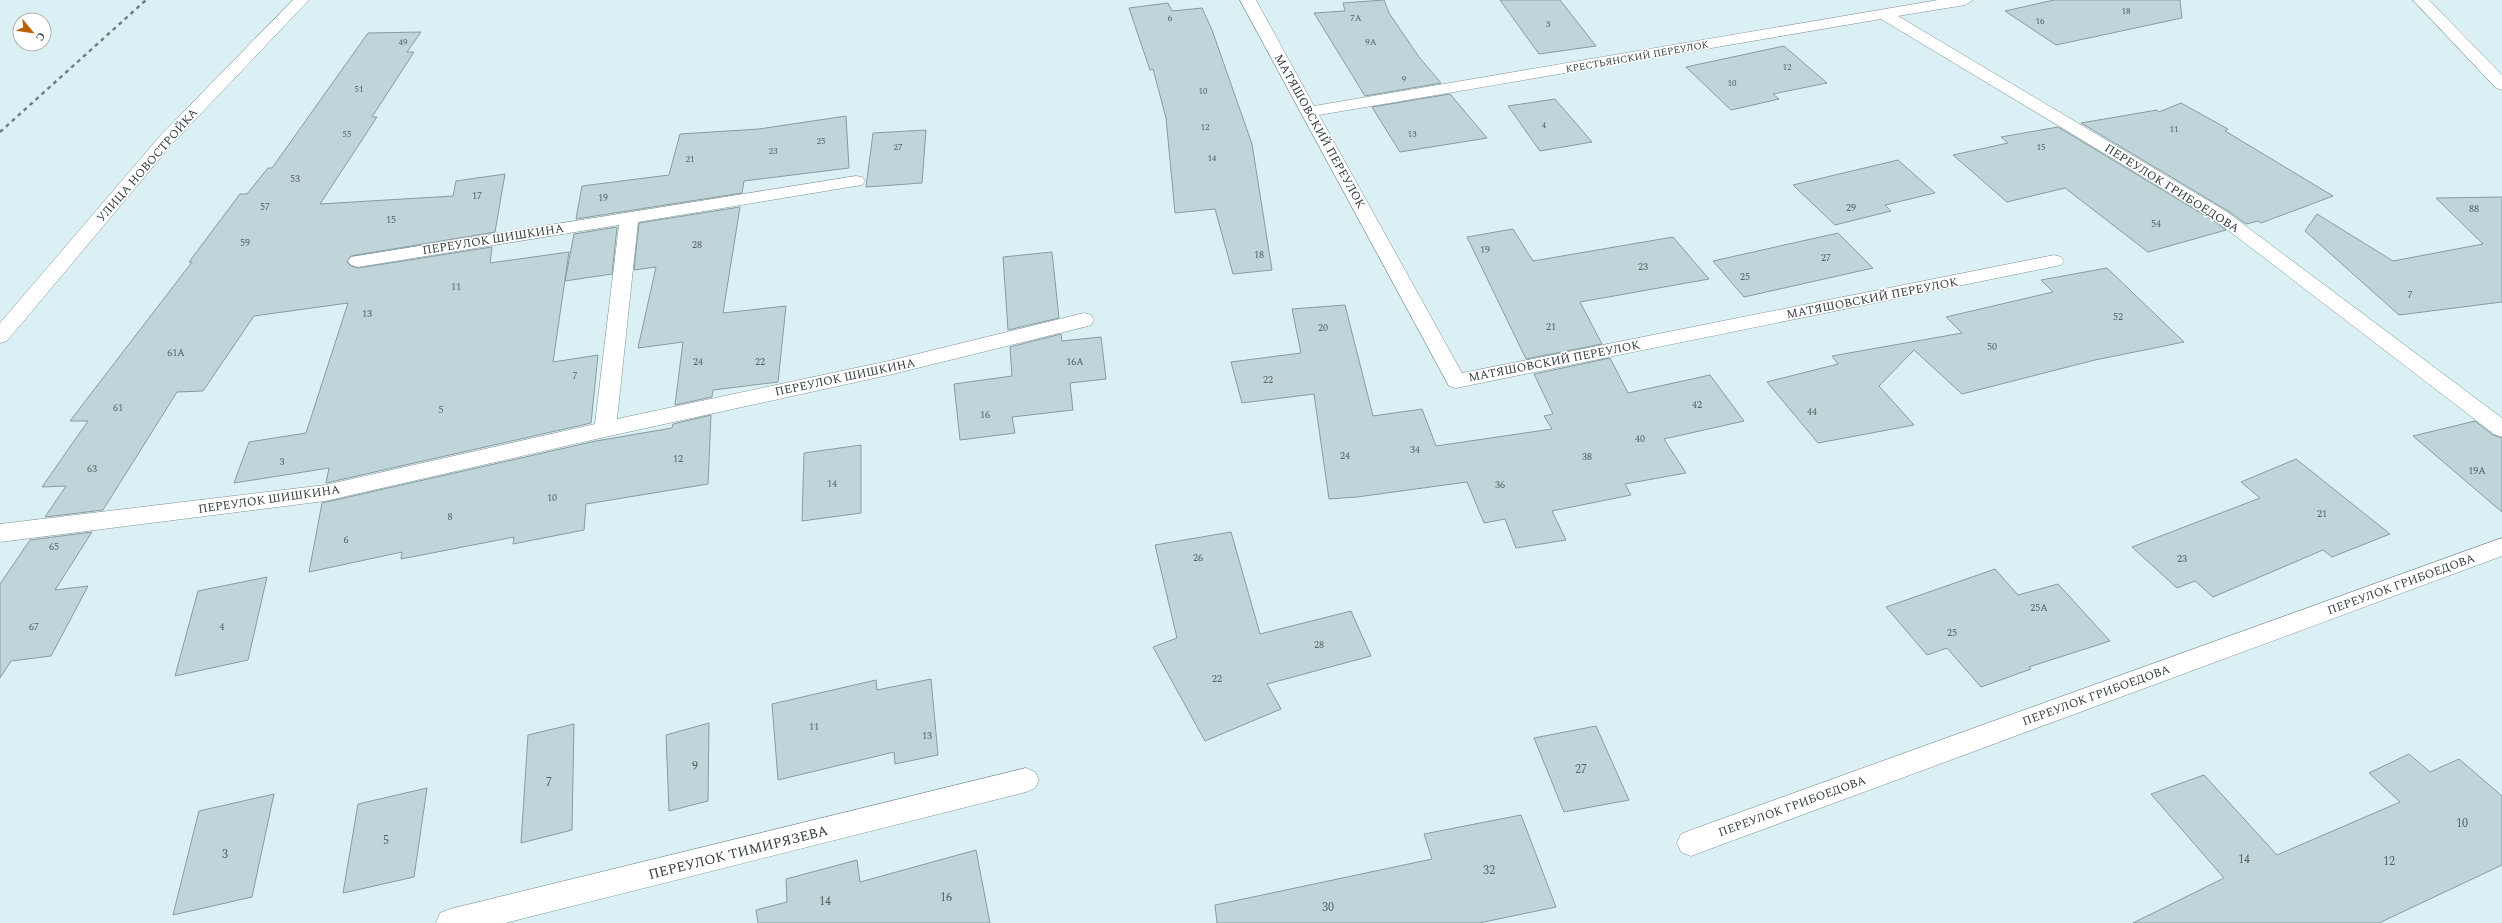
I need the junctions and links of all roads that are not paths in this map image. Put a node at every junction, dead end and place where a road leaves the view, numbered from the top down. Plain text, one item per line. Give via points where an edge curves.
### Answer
1 (301, 0) edge
2 (1248, 0) edge
3 (1965, 0) edge
4 (2421, 0) edge
5 (1884, 14) junction
6 (2502, 85) edge
7 (1309, 112) junction
8 (856, 181) dead end
9 (629, 218) junction
10 (358, 261) dead end
11 (2054, 261) dead end
12 (1084, 320) dead end
13 (0, 336) edge
14 (605, 429) junction
15 (2502, 429) edge
16 (0, 533) edge
17 (2502, 547) edge
18 (1026, 780) dead end
19 (1691, 843) dead end
20 (450, 923) edge

1 - 13 street, УЛИЦА НОВОСТРОЙКА via 166,140
2 - 7 street, МАТЯШОВСКИЙ ПЕРЕУЛОК
3 - 5 street, КРЕСТЬЯНСКИЙ ПЕРЕУЛОК
4 - 6 street
5 - 7 street, КРЕСТЬЯНСКИЙ ПЕРЕУЛОК
5 - 15 street, ПЕРЕУЛОК ГРИБОЕДОВА via 2221,216
7 - 11 street, МАТЯШОВСКИЙ ПЕРЕУЛОК via 1456,380
8 - 9 street, ПЕРЕУЛОК ШИШКИНА
9 - 10 street, ПЕРЕУЛОК ШИШКИНА
9 - 14 street
12 - 14 street, ПЕРЕУЛОК ШИШКИНА via 893,367
14 - 16 street, ПЕРЕУЛОК ШИШКИНА via 325,493
17 - 19 street, ПЕРЕУЛОК ГРИБОЕДОВА
18 - 20 street, ПЕРЕУЛОК ТИМИРЯЗЕВА

